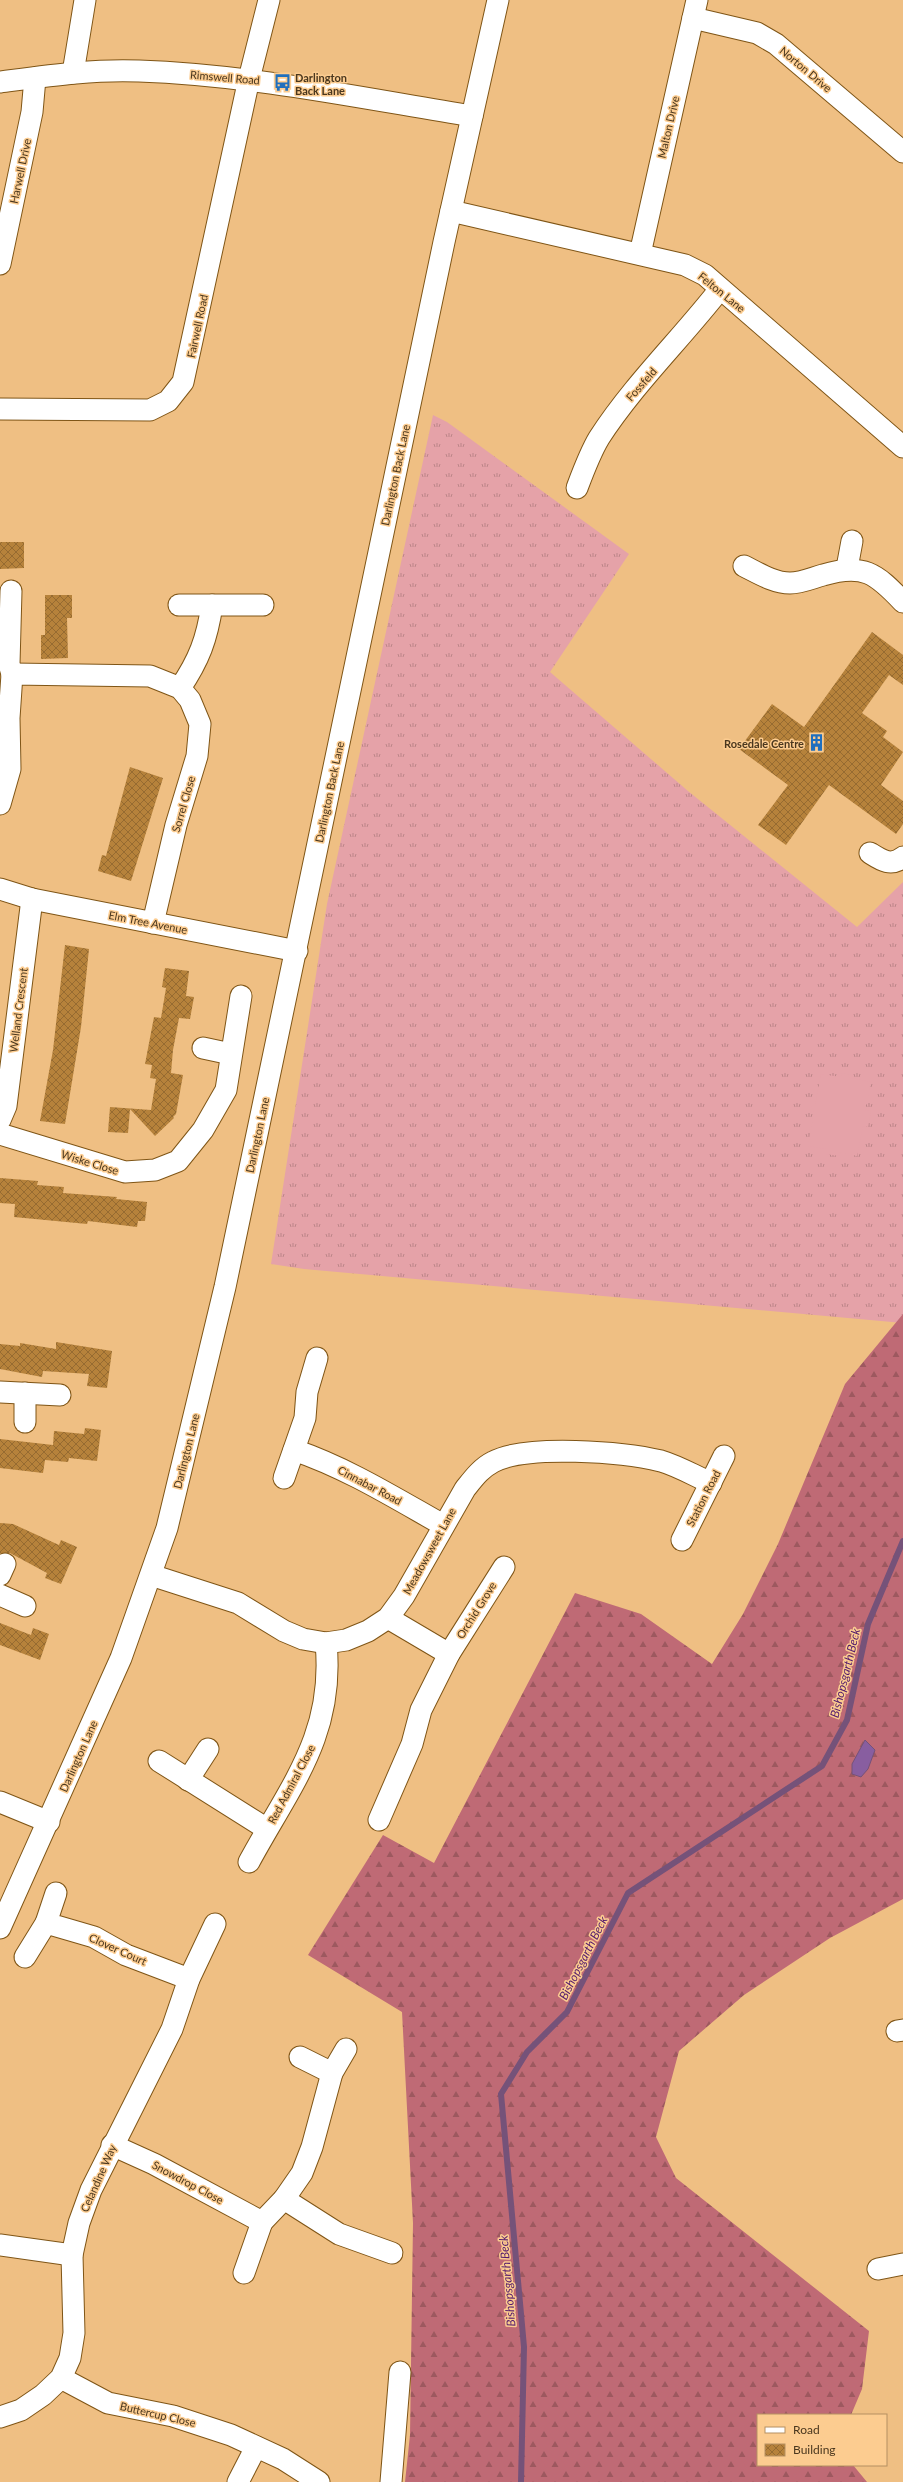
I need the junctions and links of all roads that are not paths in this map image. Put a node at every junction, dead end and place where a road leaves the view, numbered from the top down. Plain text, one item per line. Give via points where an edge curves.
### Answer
1 (85, 0) edge
2 (269, 0) edge
3 (498, 0) edge
4 (695, 9) edge
5 (73, 73) junction
6 (35, 78) junction
7 (249, 79) junction
8 (0, 82) edge
9 (472, 116) junction
10 (903, 152) edge
11 (451, 211) junction
12 (640, 254) junction
13 (0, 264) edge
14 (720, 288) junction
15 (0, 409) edge
16 (903, 447) edge
17 (577, 488) dead end
18 (852, 541) dead end
19 (744, 566) dead end
20 (847, 568) junction
21 (11, 591) dead end
22 (903, 602) edge
23 (179, 605) dead end
24 (212, 605) junction
25 (263, 605) dead end
26 (5, 621) edge
27 (12, 674) junction
28 (180, 688) junction
29 (0, 801) edge
30 (870, 853) dead end
31 (903, 858) edge
32 (0, 889) edge
33 (32, 899) junction
34 (153, 923) junction
35 (296, 950) junction
36 (241, 996) dead end
37 (203, 1048) dead end
38 (231, 1054) junction
39 (0, 1120) edge
40 (0, 1134) edge
41 (317, 1358) dead end
42 (0, 1392) edge
43 (24, 1393) junction
44 (60, 1395) dead end
45 (25, 1422) dead end
46 (294, 1450) junction
47 (724, 1456) dead end
48 (284, 1478) dead end
49 (711, 1482) junction
50 (444, 1525) junction
51 (682, 1540) dead end
52 (504, 1567) dead end
53 (151, 1575) junction
54 (0, 1595) edge
55 (25, 1606) dead end
56 (388, 1618) junction
57 (326, 1643) junction
58 (449, 1654) junction
59 (208, 1749) dead end
60 (159, 1761) dead end
61 (188, 1780) junction
62 (0, 1802) edge
63 (379, 1820) dead end
64 (49, 1822) junction
65 (267, 1829) junction
66 (249, 1862) dead end
67 (56, 1894) dead end
68 (46, 1923) junction
69 (215, 1924) dead end
70 (0, 1928) edge
71 (25, 1957) dead end
72 (189, 1979) junction
73 (346, 2049) dead end
74 (300, 2057) dead end
75 (332, 2073) junction
76 (112, 2146) junction
77 (284, 2199) junction
78 (262, 2222) junction
79 (0, 2245) edge
80 (392, 2253) dead end
81 (72, 2255) junction
82 (903, 2264) edge
83 (878, 2269) dead end
84 (244, 2273) dead end
85 (400, 2372) dead end
86 (61, 2378) junction
87 (0, 2417) edge
88 (256, 2447) junction
89 (392, 2474) edge
90 (238, 2482) edge
91 (319, 2482) edge

1 - 5 street
2 - 7 street, Fairwell Road
3 - 9 street, Darlington Back Lane
4 - 10 street, Norton Drive via 757,33 776,44
4 - 12 street, Malton Drive
5 - 6 street, Rimswell Road
5 - 7 street, Rimswell Road via 138,71
6 - 8 street, Rimswell Road
6 - 13 street, Harwell Drive via 32,112
7 - 9 street, Rimswell Road
7 - 15 street, Fairwell Road via 183,382 168,401 150,410
9 - 11 street, Darlington Back Lane
11 - 12 street, Felton Lane
11 - 35 street, Darlington Back Lane
12 - 14 street, Felton Lane via 685,265 705,275
14 - 16 street, Felton Lane
14 - 17 street, Fossfeld via 696,321 619,409 598,440
18 - 20 street
19 - 20 street via 776,581 789,583
20 - 22 street via 870,573 884,582
21 - 26 street
23 - 24 street
24 - 25 street
24 - 28 street via 208,633 193,670
26 - 27 street
27 - 28 street, Sorrel Close via 137,675 160,679
27 - 29 street via 9,718 10,769
28 - 34 street, Sorrel Close via 190,700 200,724 197,756 176,825
30 - 31 street via 884,862 898,862
32 - 33 street, Elm Tree Avenue
33 - 34 street, Elm Tree Avenue
33 - 39 street, Welland Crescent via 6,1106
34 - 35 street, Elm Tree Avenue
35 - 53 street, Darlington Lane via 196,1417 167,1528
36 - 38 street, Wiske Close
37 - 38 street
38 - 40 street, Wiske Close via 226,1090 203,1130 178,1161 155,1170 125,1172
41 - 46 street via 307,1392 305,1418
42 - 43 street
43 - 44 street
43 - 45 street
46 - 48 street
46 - 50 street, Cinnabar Road via 346,1471
47 - 49 street, Station Road
49 - 50 street, Meadowsweet Lane via 663,1462 639,1456 522,1452 492,1462 476,1475
49 - 51 street, Station Road
50 - 56 street, Meadowsweet Lane via 404,1596
52 - 58 street, Orchid Grove
53 - 57 street, Meadowsweet Lane via 238,1603 284,1631 303,1639
53 - 64 street, Darlington Lane via 122,1658
54 - 55 street
56 - 57 street, Meadowsweet Lane via 368,1631 346,1640
56 - 58 street
57 - 65 street, Red Admiral Close via 329,1669 326,1701 318,1732 305,1762
58 - 63 street, Orchid Grove via 421,1710 412,1744
59 - 61 street
60 - 61 street, Red Admiral Close
61 - 65 street, Red Admiral Close
62 - 64 street
64 - 70 street, Darlington Lane
65 - 66 street, Red Admiral Close
67 - 68 street
68 - 71 street
68 - 72 street, Clover Court via 94,1937 126,1955
69 - 72 street, Celandine Way
72 - 76 street, Celandine Way via 172,2029
73 - 75 street
74 - 75 street
75 - 77 street via 311,2152 301,2175
76 - 78 street, Snowdrop Close via 154,2164
76 - 81 street, Celandine Way via 91,2190
77 - 78 street
77 - 80 street via 339,2234
78 - 84 street
79 - 81 street
81 - 86 street, Celandine Way via 74,2332 70,2358
82 - 83 street
85 - 89 street
86 - 87 street, Celandine Way via 44,2395 21,2410
86 - 88 street, Buttercup Close via 108,2403 202,2424
88 - 90 street
88 - 91 street, Buttercup Close via 283,2459

